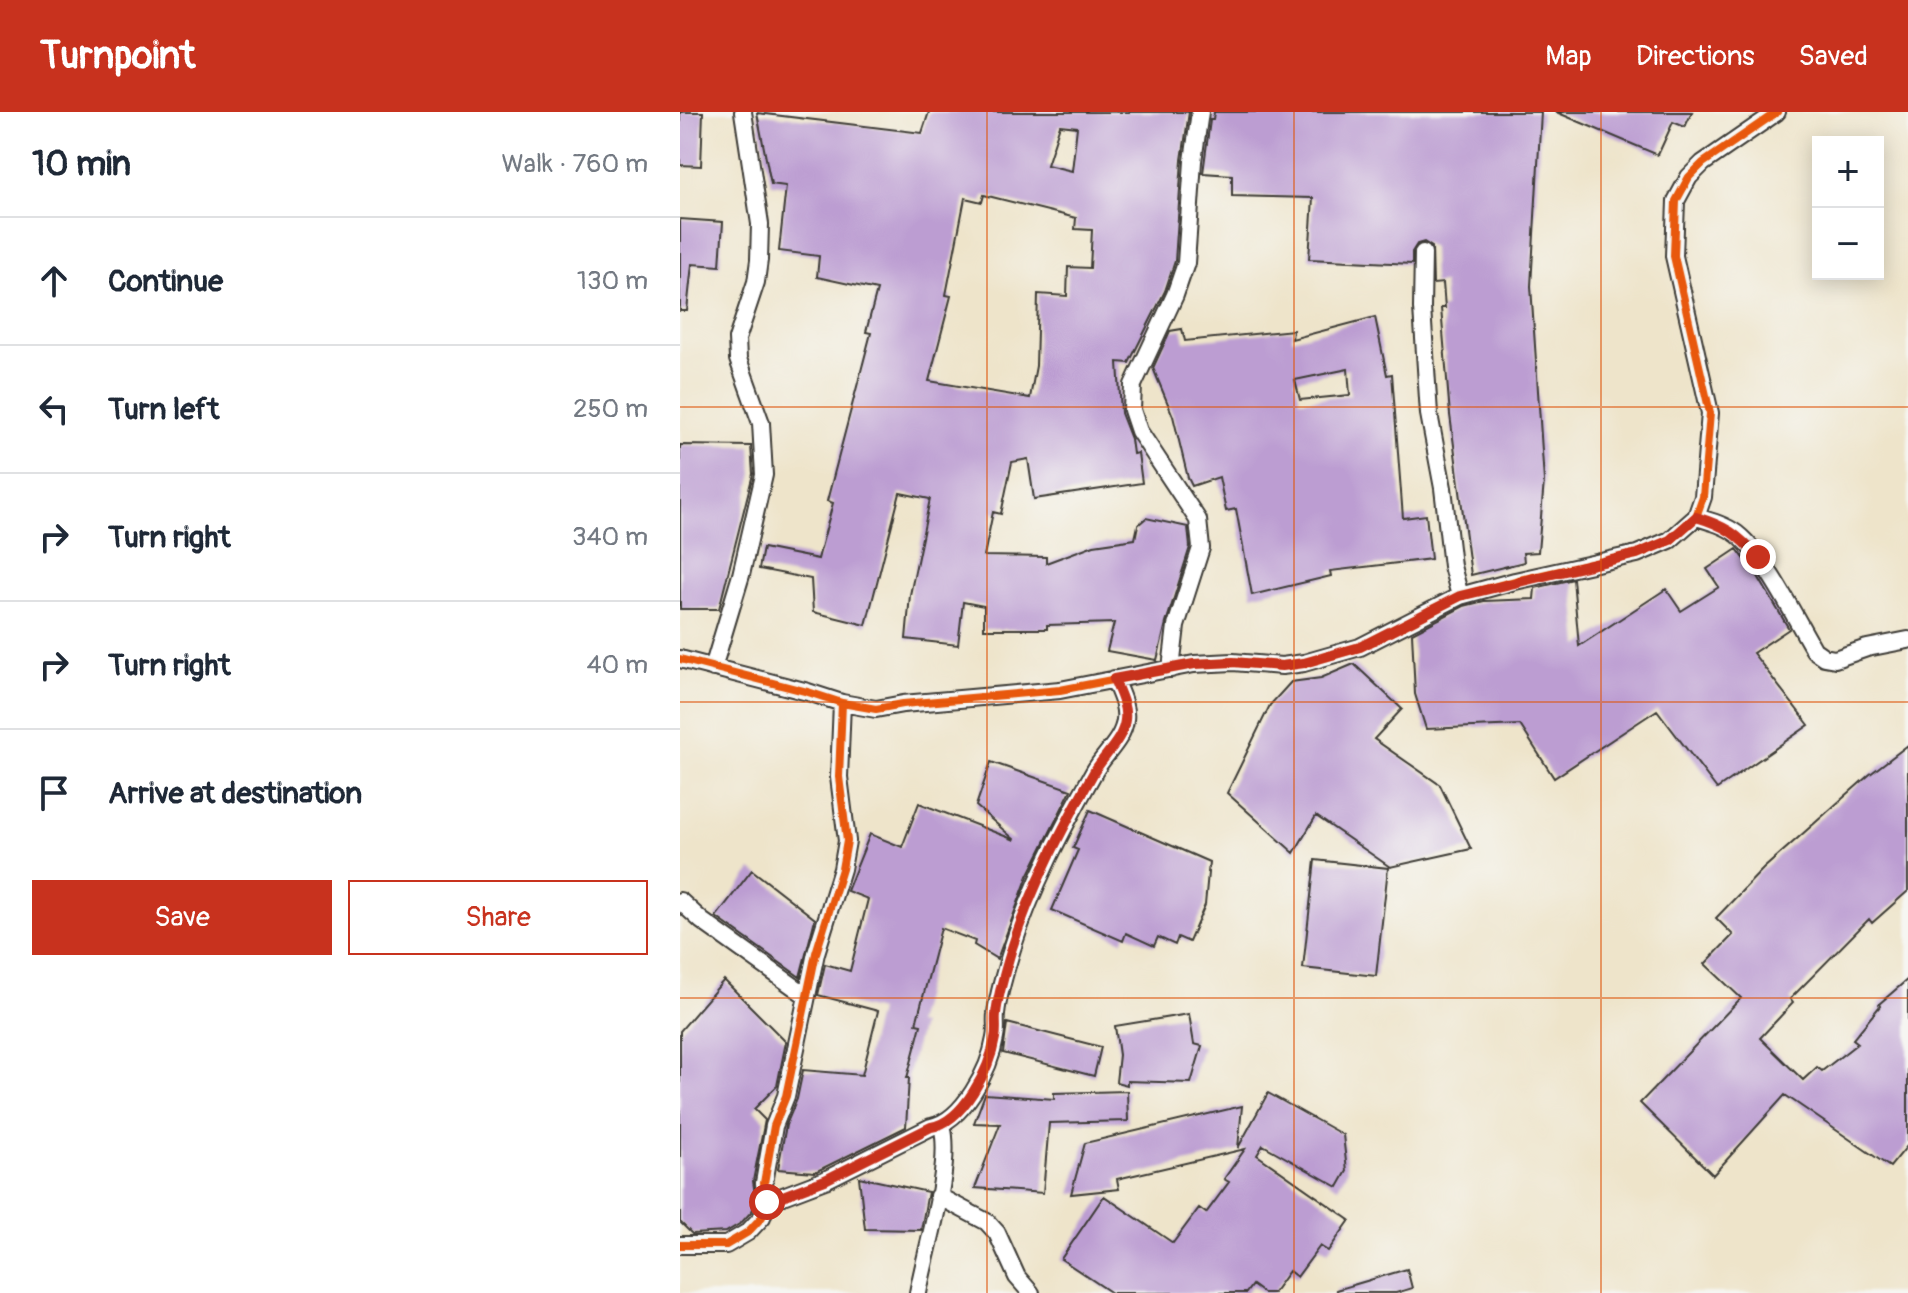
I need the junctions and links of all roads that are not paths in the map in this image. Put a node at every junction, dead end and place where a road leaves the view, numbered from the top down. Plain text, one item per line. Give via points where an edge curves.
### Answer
1 (743, 112) edge
2 (1200, 112) edge
3 (1777, 112) edge
4 (1423, 253) dead end
5 (1696, 517) junction
6 (1460, 596) junction
7 (1908, 640) edge
8 (680, 659) edge
9 (713, 668) junction
10 (1171, 669) junction
11 (1114, 679) junction
12 (842, 703) junction
13 (680, 901) edge
14 (807, 996) junction
15 (942, 1125) junction
16 (938, 1196) junction
17 (767, 1202) junction
18 (680, 1245) edge
19 (918, 1293) edge
20 (1031, 1293) edge

1 - 9 street via 760,224 756,282 737,339 738,359 761,423 764,475
2 - 10 street via 1186,263 1133,385 1132,410 1139,431 1198,520 1201,548 1176,626
3 - 5 street via 1703,163 1676,201 1674,256 1710,413 1703,497
4 - 6 street via 1429,414
5 - 6 street via 1670,540 1637,554
5 - 7 street via 1738,535 1758,557 1814,650 1824,657 1835,659
6 - 10 street via 1360,647 1304,663 1233,662
8 - 9 street
9 - 12 street
10 - 11 street
11 - 12 street via 1060,690 876,709
11 - 15 street via 1124,705 1120,735 1096,769 1023,915 986,1067 958,1113
12 - 14 street via 839,777 847,841
13 - 14 street
14 - 17 street via 786,1096 774,1126 764,1183
15 - 16 street via 946,1140
15 - 17 street
16 - 19 street
16 - 20 street via 987,1222
17 - 18 street via 748,1232 726,1245

